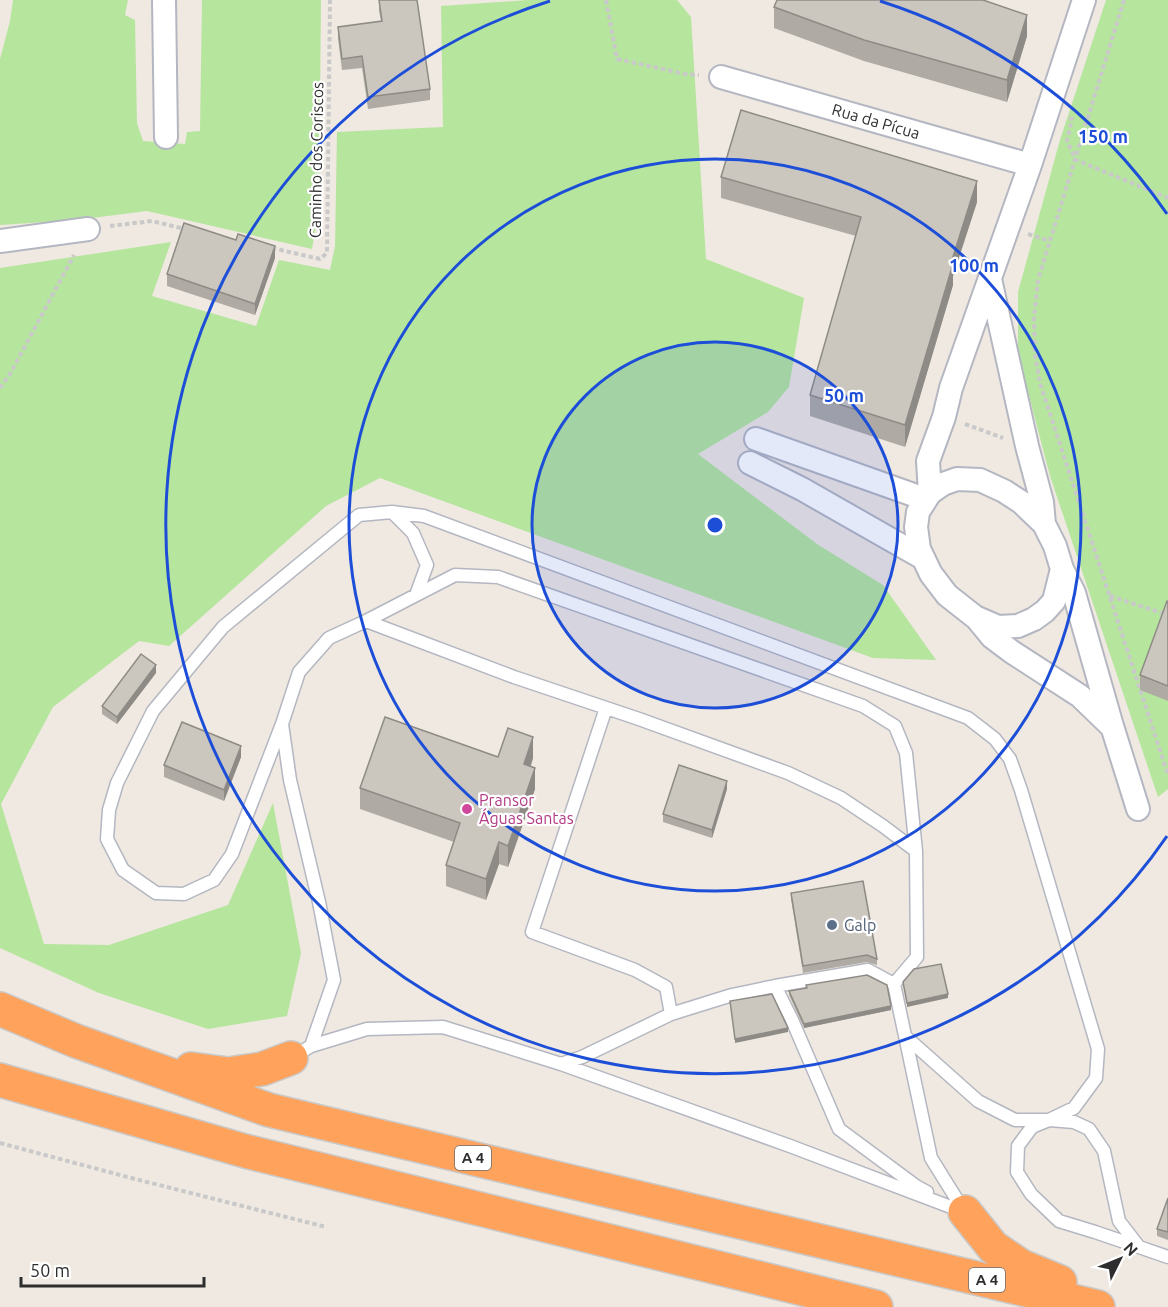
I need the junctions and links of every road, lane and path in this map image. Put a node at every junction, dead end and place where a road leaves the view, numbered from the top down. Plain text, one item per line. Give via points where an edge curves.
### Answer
1 (164, 0) edge
2 (330, 0) edge
3 (606, 0) edge
4 (1084, 0) edge
5 (1124, 0) edge
6 (721, 77) joint
7 (166, 137) dead end
8 (1076, 160) junction
9 (1030, 165) junction
10 (1168, 198) edge
11 (88, 229) junction
12 (186, 229) edge
13 (0, 241) edge
14 (264, 246) edge
15 (990, 278) junction
16 (0, 388) edge
17 (756, 439) dead end
18 (750, 463) dead end
19 (928, 496) junction
20 (392, 512) junction
21 (1044, 524) junction
22 (923, 558) junction
23 (1062, 569) junction
24 (416, 595) junction
25 (1110, 596) junction
26 (1168, 615) edge
27 (975, 617) junction
28 (366, 621) junction
29 (606, 708) junction
30 (282, 724) junction
31 (1112, 726) junction
32 (1168, 775) edge
33 (1138, 809) dead end
34 (916, 851) junction
35 (894, 984) junction
36 (775, 986) junction
37 (0, 1009) edge
38 (671, 1014) junction
39 (905, 1036) junction
40 (76, 1041) junction
41 (301, 1052) junction
42 (561, 1064) junction
43 (0, 1080) edge
44 (1049, 1120) junction
45 (0, 1143) edge
46 (965, 1212) junction
47 (326, 1227) dead end
48 (1139, 1247) junction
49 (1168, 1257) edge
50 (876, 1307) edge
51 (1098, 1307) edge
52 (1120, 1307) edge

1 - 7 street
2 - 14 path, Caminho dos Coriscos via 327,253 320,259
3 - 6 path via 617,59 685,74
4 - 9 street
5 - 8 path
6 - 9 street, Rua da Pícua
8 - 10 path
8 - 25 path via 1038,280 1035,355 1040,383
9 - 15 street
11 - 12 path via 152,221
11 - 13 street
11 - 16 path
15 - 19 street via 928,461
15 - 21 street
17 - 19 street
18 - 22 street
19 - 21 street via 957,479 980,480 1021,502
19 - 22 street via 918,512 916,527
20 - 24 lane via 413,533 427,565
20 - 30 lane via 359,515 223,627 153,711 117,783 109,810 107,839 123,870 156,893 184,894 214,880 232,855
20 - 44 lane via 424,516 968,718 995,739 1010,759 1021,790 1098,1049 1096,1078 1074,1107
21 - 23 street
22 - 27 street via 947,595
23 - 27 street via 1054,601 1034,620 998,627
23 - 31 street via 1074,593
24 - 28 lane
24 - 34 lane via 455,575 498,577 863,706 895,726 906,753
25 - 26 path
25 - 32 path
27 - 31 street via 992,637 1080,696
28 - 29 lane
28 - 30 lane via 329,638 299,672
29 - 34 lane via 788,773 841,798
29 - 38 lane via 532,932 635,970 666,987
30 - 41 lane via 290,780 334,980
31 - 33 street
34 - 35 lane via 917,957
35 - 36 lane via 868,970
35 - 39 lane
36 - 38 lane
36 - 46 lane via 839,1129 916,1185
37 - 40 highway, A 4
38 - 42 lane
39 - 44 lane via 978,1101 1015,1120
39 - 46 lane via 931,1158
40 - 41 highway via 109,1042 188,1068 228,1074 262,1069
40 - 51 highway, A 4 via 269,1110
41 - 42 lane via 366,1029 443,1027
42 - 46 lane
43 - 50 highway via 245,1151
44 - 48 lane via 1074,1122 1089,1129 1104,1151 1119,1221
44 - 48 lane via 1032,1127 1018,1146 1017,1172 1031,1194 1059,1221
45 - 47 path
46 - 52 highway via 993,1247 1022,1266
48 - 49 lane

